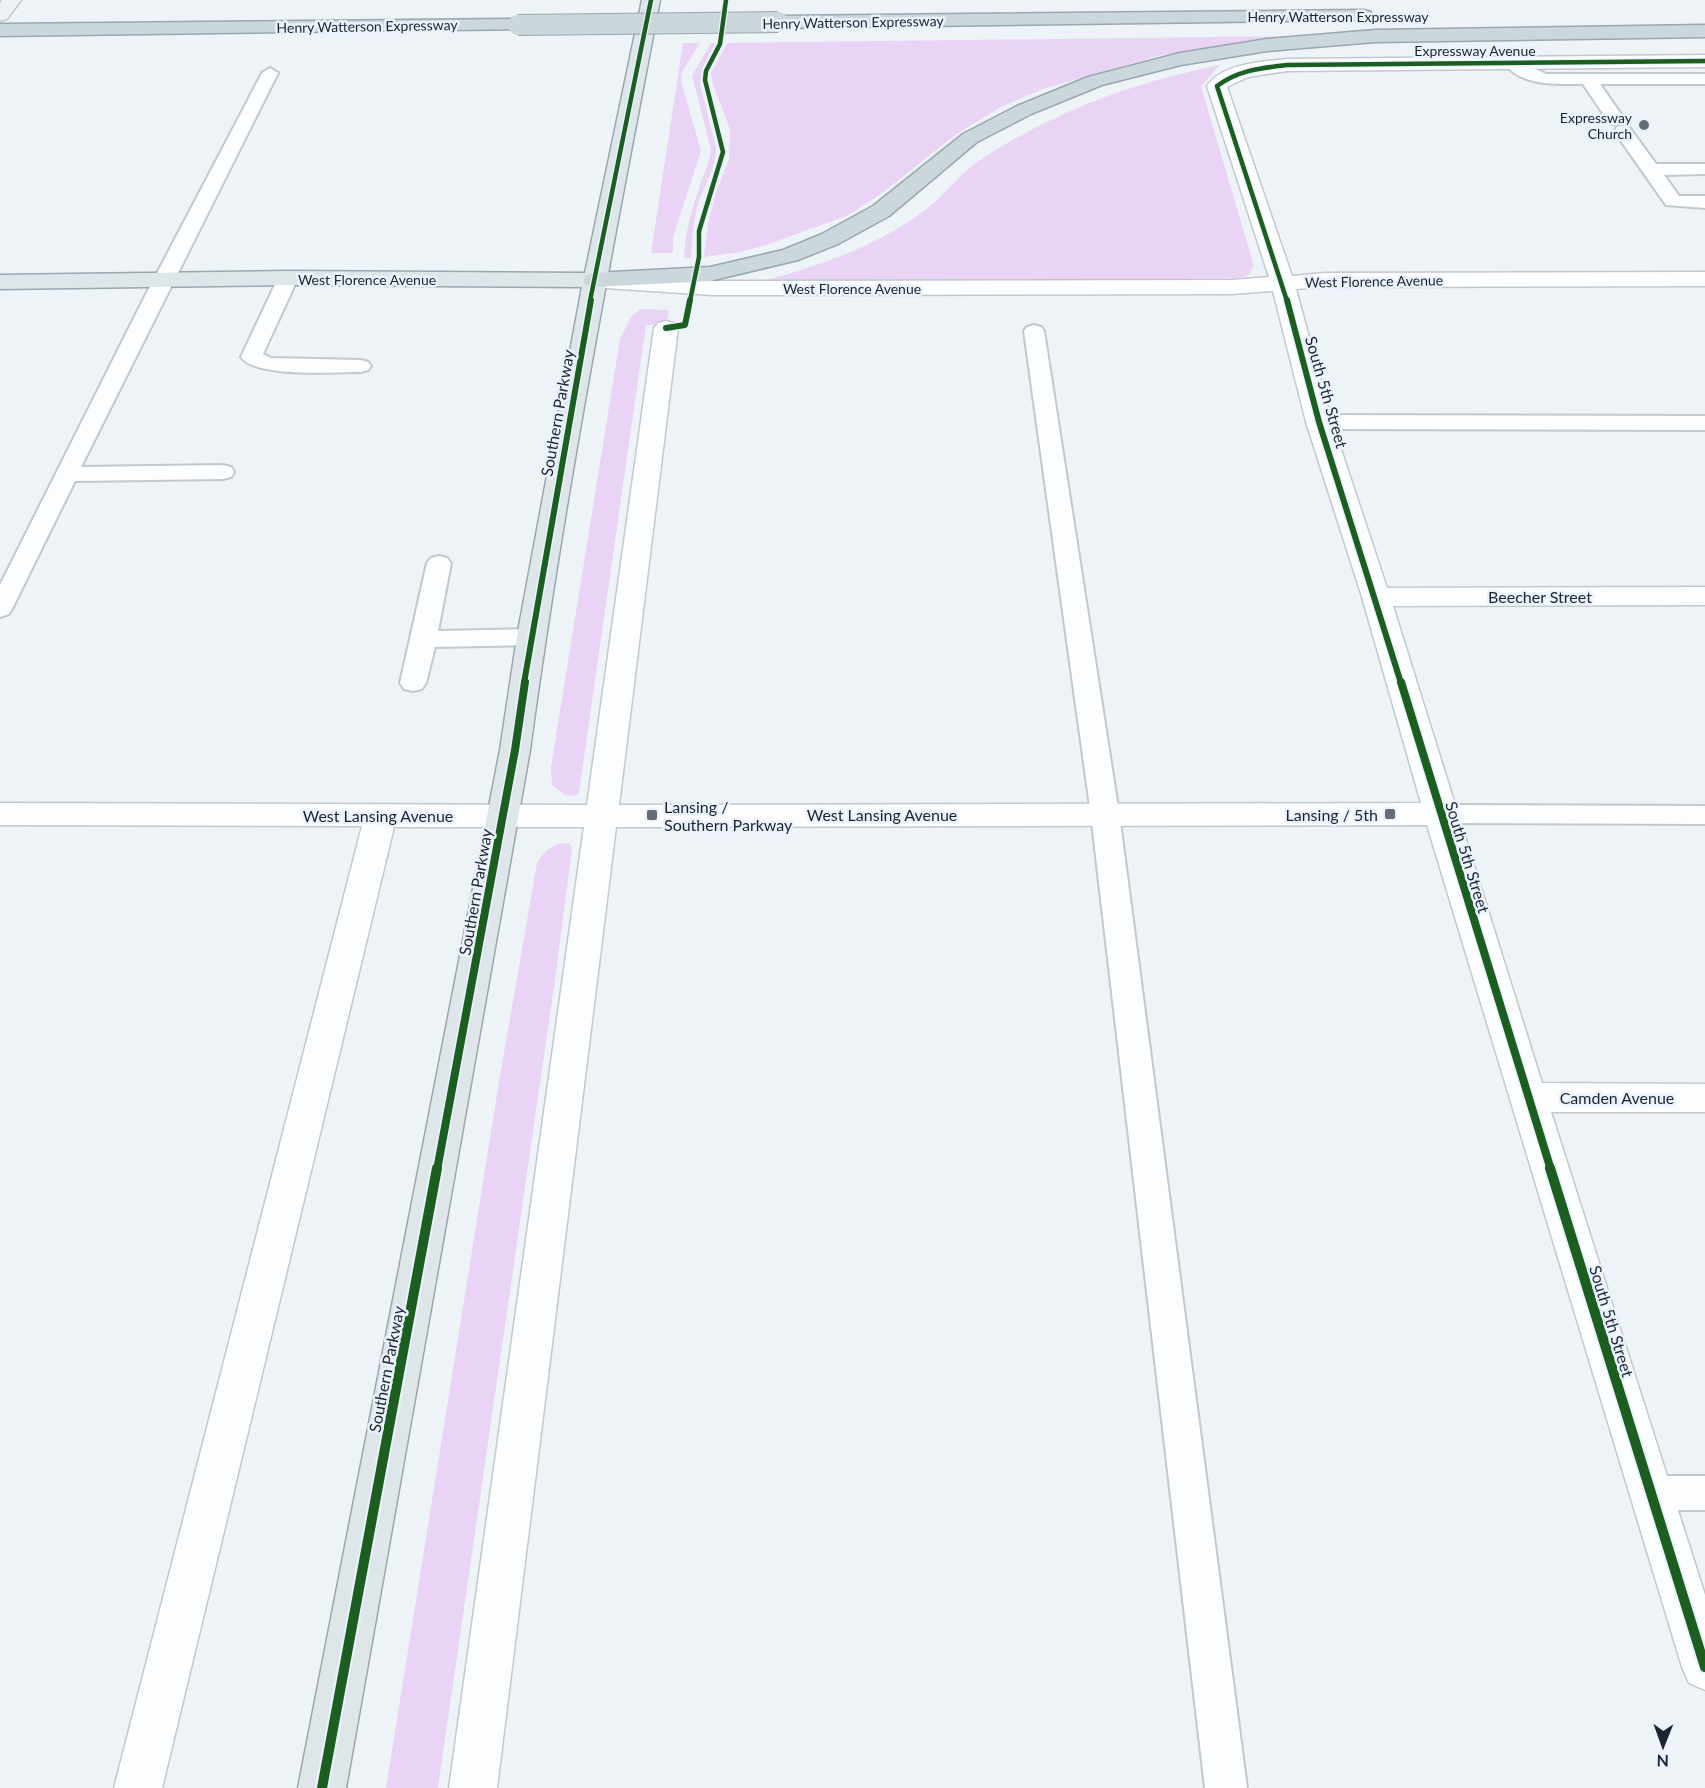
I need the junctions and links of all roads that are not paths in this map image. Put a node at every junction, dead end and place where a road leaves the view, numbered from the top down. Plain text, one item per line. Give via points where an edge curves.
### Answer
1 (12, 0) edge
2 (651, 0) edge
3 (0, 15) edge
4 (1387, 16) dead end
5 (0, 30) edge
6 (1705, 31) edge
7 (1705, 62) edge
8 (1512, 63) junction
9 (1246, 71) joint
10 (270, 73) dead end
11 (1705, 79) edge
12 (1589, 80) junction
13 (1705, 169) edge
14 (1651, 170) junction
15 (1705, 202) edge
16 (288, 278) junction
17 (1705, 279) edge
18 (594, 280) junction
19 (0, 282) edge
20 (162, 282) junction
21 (1283, 284) junction
22 (666, 328) dead end
23 (1034, 331) dead end
24 (361, 366) dead end
25 (1319, 422) junction
26 (1705, 423) edge
27 (223, 472) dead end
28 (67, 474) junction
29 (438, 563) dead end
30 (1705, 596) edge
31 (1376, 597) junction
32 (0, 609) edge
33 (531, 637) junction
34 (424, 639) junction
35 (413, 683) dead end
36 (0, 814) edge
37 (1105, 814) junction
38 (1440, 814) junction
39 (1705, 814) edge
40 (381, 815) junction
41 (601, 815) junction
42 (502, 816) junction
43 (1528, 1097) junction
44 (1705, 1098) edge
45 (1651, 1493) junction
46 (1705, 1493) edge
47 (1705, 1666) edge
48 (138, 1788) edge
49 (322, 1788) edge
50 (473, 1788) edge
51 (1226, 1788) edge

1 - 3 main road
2 - 18 main road, Southern Parkway
4 - 5 highway, Henry Watterson Expressway, bridge
6 - 18 highway via 1375,36 1266,45 1180,59 1095,81 1024,110 970,138 881,211 830,239 790,255 710,274
7 - 8 street, Expressway Avenue
8 - 9 street, Expressway Avenue via 1287,65
8 - 12 lane via 1545,79
9 - 21 street, South 5th Street via 1224,79 1217,86
10 - 20 lane
11 - 12 lane
12 - 14 lane
13 - 14 lane
14 - 15 lane via 1673,201
16 - 18 main road, West Florence Avenue
16 - 20 main road, West Florence Avenue
16 - 24 lane via 250,357 268,364
17 - 21 street, West Florence Avenue via 1325,280
18 - 21 street, West Florence Avenue via 712,288
18 - 33 main road, Southern Parkway
19 - 20 main road, West Florence Avenue
20 - 28 lane
21 - 25 street, South 5th Street
22 - 41 street
23 - 37 lane
25 - 26 lane
25 - 31 street, South 5th Street
27 - 28 lane
28 - 32 lane
29 - 34 lane
30 - 31 street, Beecher Street
31 - 38 street, South 5th Street
33 - 34 lane
33 - 42 main road, Southern Parkway
34 - 35 lane
36 - 40 street, West Lansing Avenue
37 - 38 street, West Lansing Avenue
37 - 41 street, West Lansing Avenue
37 - 51 lane
38 - 39 lane
38 - 43 street, South 5th Street
40 - 42 street, West Lansing Avenue
40 - 48 street
41 - 42 street, West Lansing Avenue
41 - 50 street
42 - 49 main road, Southern Parkway
43 - 44 street, Camden Avenue
43 - 45 street, South 5th Street
45 - 46 lane
45 - 47 street, South 5th Street

